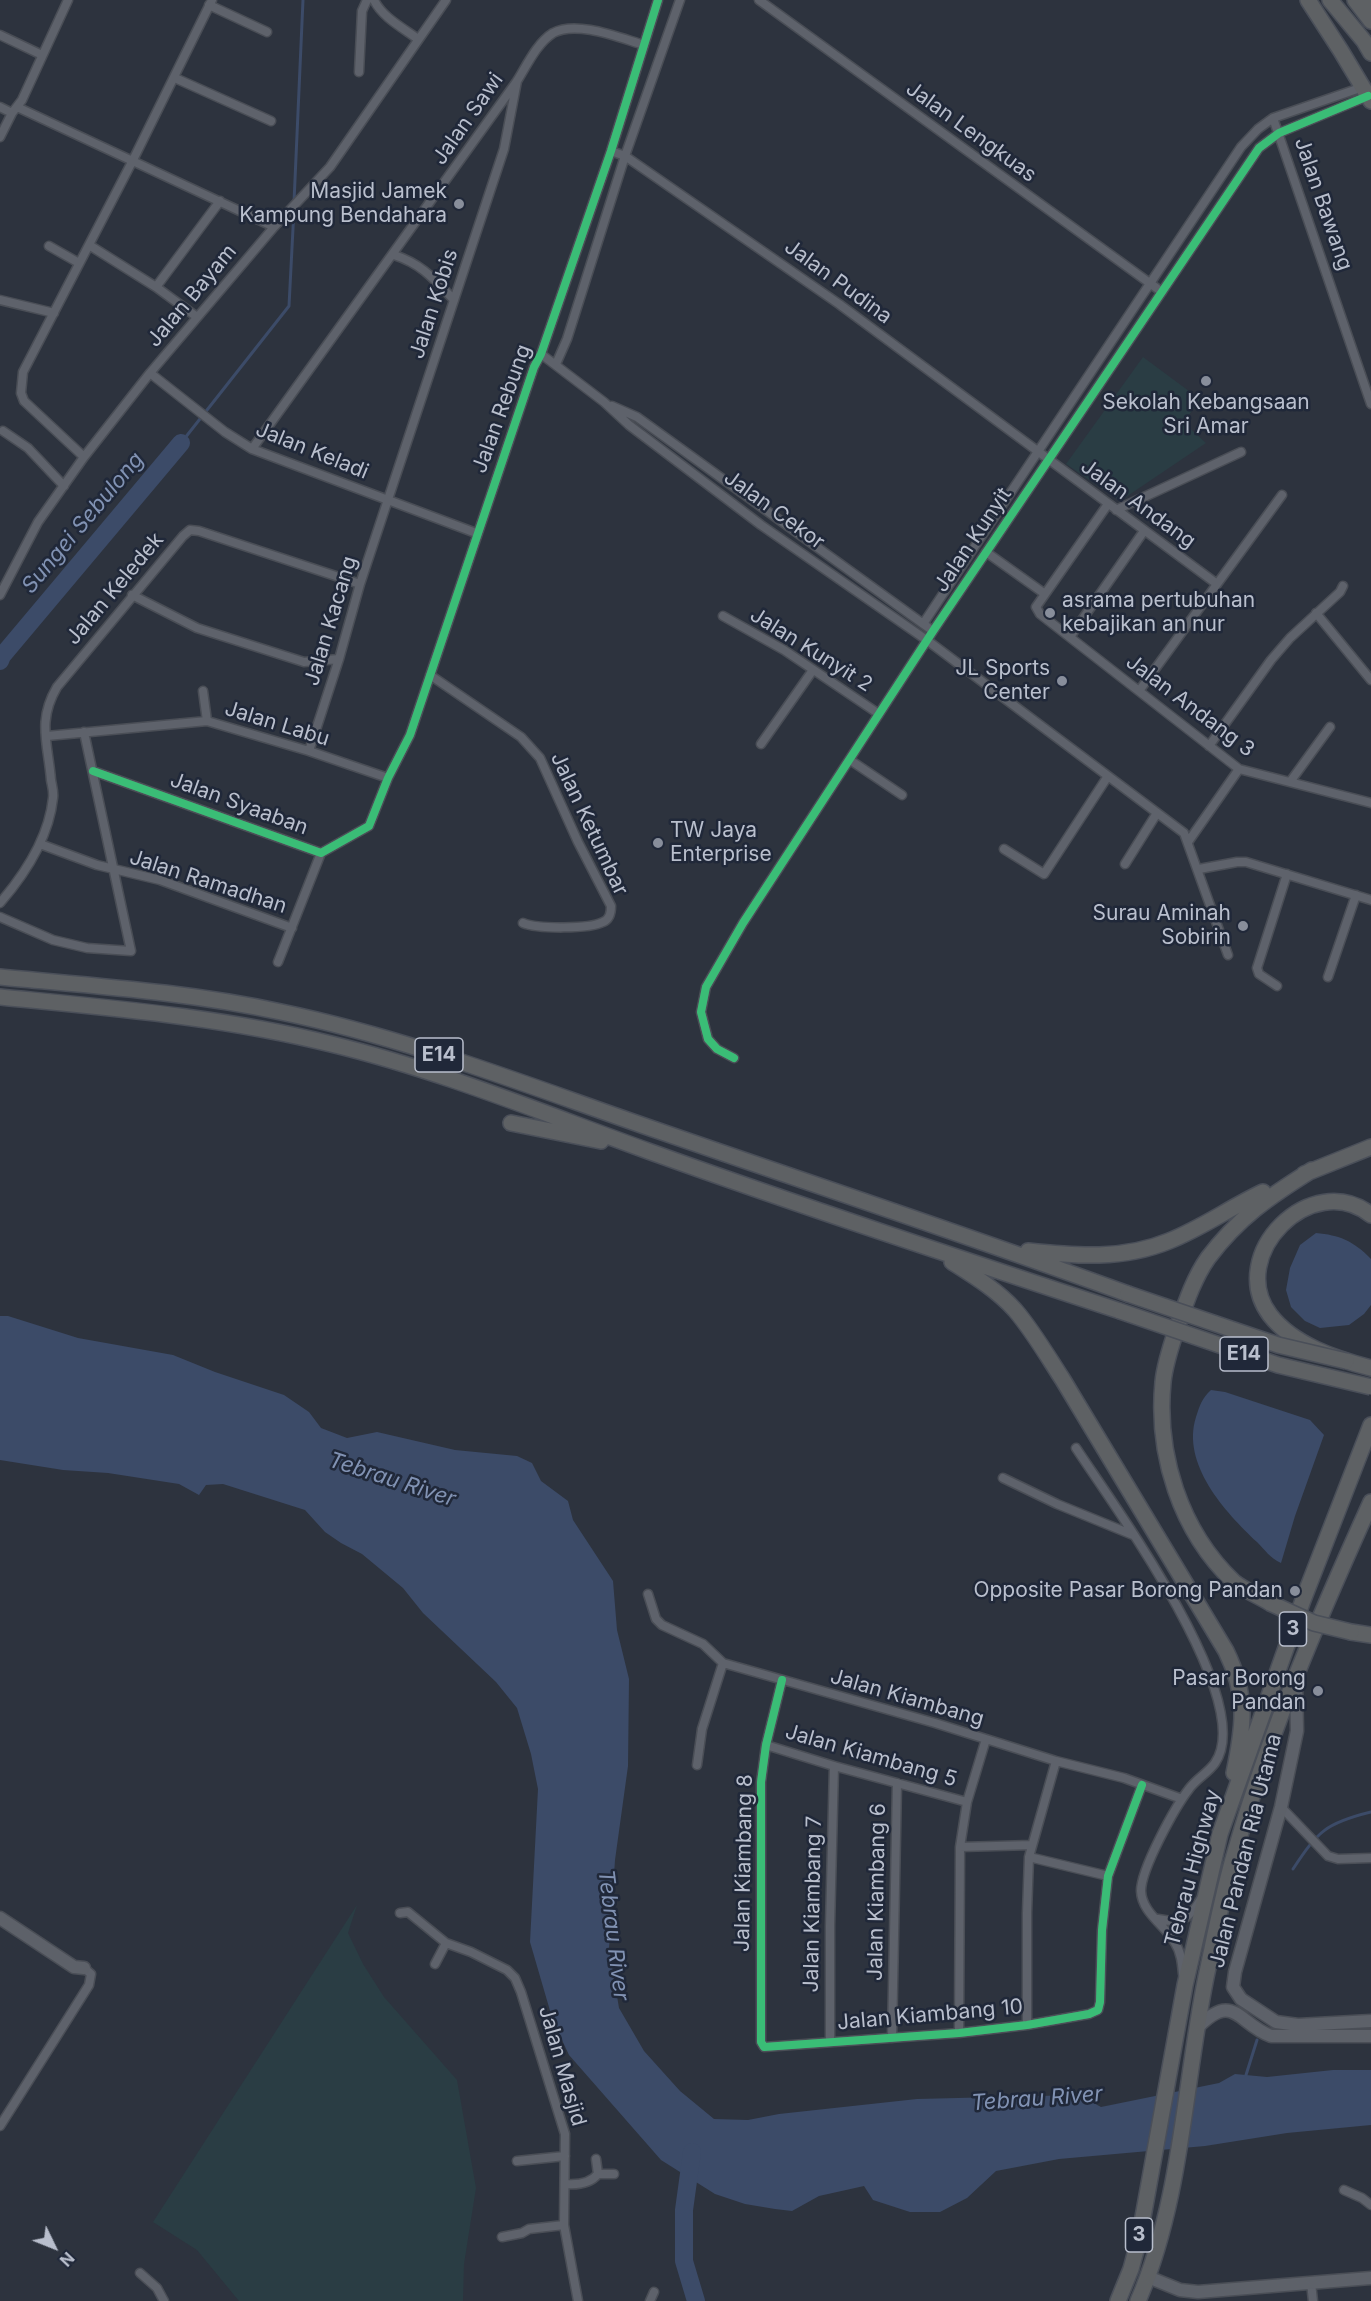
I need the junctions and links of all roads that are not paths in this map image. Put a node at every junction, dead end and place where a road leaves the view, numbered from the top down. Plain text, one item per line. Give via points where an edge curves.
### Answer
1 (68, 0) edge
2 (367, 0) edge
3 (374, 0) edge
4 (446, 0) edge
5 (658, 0) edge
6 (680, 0) edge
7 (759, 0) edge
8 (1308, 0) edge
9 (1330, 0) edge
10 (1355, 0) edge
11 (211, 3) edge
12 (1371, 21) edge
13 (267, 32) dead end
14 (0, 35) edge
15 (418, 39) junction
16 (644, 45) junction
17 (1371, 52) edge
18 (42, 55) junction
19 (359, 72) dead end
20 (175, 78) junction
21 (517, 81) junction
22 (1367, 95) edge
23 (0, 107) edge
24 (15, 110) junction
25 (1273, 118) junction
26 (271, 121) dead end
27 (1279, 133) junction
28 (0, 137) edge
29 (611, 151) junction
30 (625, 156) junction
31 (133, 160) junction
32 (220, 201) junction
33 (276, 224) junction
34 (89, 245) junction
35 (49, 246) dead end
36 (394, 255) junction
37 (80, 263) junction
38 (1150, 284) junction
39 (156, 287) junction
40 (1162, 292) junction
41 (0, 300) edge
42 (454, 300) junction
43 (54, 313) junction
44 (197, 317) junction
45 (541, 354) junction
46 (556, 364) junction
47 (534, 366) junction
48 (150, 373) junction
49 (604, 402) junction
50 (1371, 404) edge
51 (3, 431) dead end
52 (252, 449) junction
53 (1037, 452) junction
54 (1241, 452) dead end
55 (84, 458) junction
56 (1048, 461) junction
57 (64, 486) junction
58 (1282, 495) dead end
59 (388, 501) junction
60 (1112, 507) junction
61 (1144, 531) junction
62 (476, 533) junction
63 (986, 552) junction
64 (360, 584) junction
65 (1217, 584) junction
66 (1343, 586) dead end
67 (1045, 594) junction
68 (0, 595) edge
69 (132, 595) junction
70 (934, 607) junction
71 (905, 612) junction
72 (1316, 614) junction
73 (723, 616) dead end
74 (923, 624) junction
75 (933, 631) junction
76 (1070, 637) junction
77 (927, 641) junction
78 (339, 659) junction
79 (813, 670) junction
80 (430, 675) junction
81 (1371, 681) edge
82 (203, 691) dead end
83 (1139, 691) junction
84 (879, 714) junction
85 (207, 721) junction
86 (1330, 728) dead end
87 (84, 732) junction
88 (47, 735) junction
89 (761, 744) dead end
90 (1209, 746) junction
91 (309, 751) junction
92 (850, 760) junction
93 (1239, 769) junction
94 (93, 771) junction
95 (1108, 776) junction
96 (388, 778) junction
97 (1290, 782) junction
98 (902, 795) dead end
99 (1371, 803) edge
100 (1157, 813) junction
101 (369, 826) joint
102 (1188, 842) junction
103 (40, 844) junction
104 (1004, 849) dead end
105 (321, 853) junction
106 (1125, 864) dead end
107 (113, 869) junction
108 (1199, 869) junction
109 (1287, 874) junction
110 (1356, 895) junction
111 (1371, 900) edge
112 (0, 903) edge
113 (0, 917) edge
114 (523, 923) dead end
115 (292, 928) junction
116 (1228, 955) dead end
117 (278, 962) dead end
118 (1328, 977) dead end
119 (0, 978) edge
120 (1277, 986) dead end
121 (0, 997) edge
122 (734, 1058) dead end
123 (511, 1124) dead end
124 (1371, 1148) edge
125 (648, 1151) junction
126 (1312, 1170) junction
127 (1371, 1215) edge
128 (932, 1249) junction
129 (1004, 1249) junction
130 (1346, 1362) junction
131 (1371, 1368) edge
132 (1371, 1387) edge
133 (1371, 1425) edge
134 (1076, 1448) dead end
135 (1003, 1478) dead end
136 (1371, 1502) edge
137 (1134, 1535) junction
138 (648, 1594) dead end
139 (1371, 1635) edge
140 (723, 1663) junction
141 (782, 1680) junction
142 (1296, 1681) junction
143 (986, 1739) junction
144 (766, 1745) junction
145 (1056, 1761) junction
146 (697, 1765) dead end
147 (834, 1766) junction
148 (897, 1783) junction
149 (1142, 1785) junction
150 (1182, 1799) junction
151 (967, 1802) junction
152 (1281, 1807) junction
153 (1220, 1834) junction
154 (1032, 1845) junction
155 (960, 1847) junction
156 (1029, 1857) junction
157 (1371, 1858) edge
158 (1108, 1876) junction
159 (1206, 1888) junction
160 (400, 1913) dead end
161 (0, 1918) edge
162 (1158, 1919) junction
163 (446, 1943) junction
164 (435, 1964) dead end
165 (84, 1968) joint
166 (1185, 1985) junction
167 (1246, 2012) junction
168 (1371, 2021) edge
169 (1329, 2022) junction
170 (1027, 2025) junction
171 (1197, 2028) junction
172 (959, 2033) junction
173 (1371, 2036) edge
174 (1329, 2037) junction
175 (892, 2038) junction
176 (830, 2042) junction
177 (765, 2047) joint
178 (0, 2126) edge
179 (564, 2156) junction
180 (597, 2159) dead end
181 (517, 2161) dead end
182 (614, 2174) dead end
183 (598, 2175) junction
184 (565, 2184) junction
185 (1344, 2190) dead end
186 (1371, 2205) edge
187 (564, 2225) junction
188 (502, 2237) dead end
189 (140, 2273) dead end
190 (1148, 2277) junction
191 (1371, 2278) edge
192 (1311, 2283) junction
193 (654, 2292) dead end
194 (1204, 2296) edge
195 (164, 2301) edge
196 (578, 2301) edge
197 (650, 2301) edge
198 (1118, 2301) edge
199 (1138, 2301) edge
200 (1313, 2301) edge

1 - 18 street
2 - 19 street via 362,11
3 - 15 street via 377,8
4 - 15 street, Jalan Bayam
5 - 16 street, Jalan Rebung
6 - 30 street, Jalan Rebung
7 - 38 street, Jalan Lengkuas
8 - 22 highway
9 - 17 highway
10 - 12 highway
11 - 13 street
11 - 20 street
14 - 18 street
15 - 33 street, Jalan Bayam via 330,167
16 - 21 street, Jalan Sawi via 584,29 558,31 533,54
16 - 29 street, Jalan Rebung
18 - 24 street
20 - 26 street
20 - 31 street
21 - 36 street, Jalan Sawi
21 - 42 street, Jalan Kobis via 504,148
22 - 25 street, Jalan Kunyit
22 - 27 street, Jalan Kunyit
23 - 24 street
24 - 28 street
24 - 31 street
25 - 27 street, Jalan Bawang
25 - 38 street, Jalan Kunyit via 1241,147
27 - 40 street, Jalan Kunyit via 1260,148
27 - 50 street, Jalan Bawang
29 - 30 street, Jalan Pudina
29 - 45 street, Jalan Rebung
30 - 46 street, Jalan Rebung
30 - 53 street, Jalan Pudina via 839,304
31 - 32 street
31 - 34 street
32 - 33 street
32 - 39 street
33 - 44 street, Jalan Bayam
34 - 37 street
34 - 39 street
35 - 37 street
36 - 42 street via 425,269
36 - 52 street, Jalan Sawi
37 - 43 street
38 - 40 street, Jalan Lengkuas
38 - 53 street, Jalan Kunyit
39 - 44 street
40 - 56 street, Jalan Kunyit
41 - 43 street
42 - 59 street, Jalan Kobis
43 - 55 street via 22,372 21,393 31,408
44 - 48 street, Jalan Bayam
45 - 46 street, Jalan Cekor
45 - 47 street, Jalan Rebung
46 - 47 street, Jalan Rebung
46 - 49 street, Jalan Cekor
47 - 62 street, Jalan Rebung
48 - 52 street, Jalan Keladi
48 - 55 street, Jalan Bayam
49 - 71 street, Jalan Cekor via 637,417
49 - 77 street, Jalan Cekor via 761,525
51 - 57 street via 28,448
52 - 59 street, Jalan Keladi
53 - 56 street, Jalan Andang
53 - 70 street, Jalan Kunyit
54 - 60 street
55 - 57 street, Jalan Bayam
56 - 60 street, Jalan Andang
56 - 63 street, Jalan Kunyit
57 - 68 street, Jalan Bayam via 38,522
58 - 65 street
59 - 62 street, Jalan Keladi
59 - 64 street, Jalan Kacang
60 - 61 street, Jalan Andang
60 - 67 street
61 - 65 street, Jalan Andang
61 - 76 street
62 - 80 street, Jalan Rebung
63 - 67 street
63 - 75 street, Jalan Kunyit
64 - 69 street, Jalan Keledek via 190,530
64 - 78 street, Jalan Kacang
65 - 83 street
66 - 72 street
67 - 76 street, Jalan Andang 3 via 1036,607 1040,614
69 - 78 street via 197,628 304,662
69 - 88 street, Jalan Keledek via 57,687 45,715
70 - 71 street via 919,613
70 - 74 street, Jalan Kunyit
71 - 74 street, Jalan Cekor
72 - 81 street
72 - 90 street via 1271,660
73 - 79 street, Jalan Kunyit 2
74 - 75 street, Jalan Cekor
74 - 77 street
75 - 77 street, Jalan Kunyit
76 - 83 street, Jalan Andang 3
77 - 84 street, Jalan Kunyit
77 - 95 street, Jalan Cekor
78 - 91 street, Jalan Kacang
79 - 84 street, Jalan Kunyit 2
79 - 89 street
80 - 96 street, Jalan Rebung via 410,735
80 - 114 street, Jalan Ketumbar via 521,737 540,758 611,906 606,920 590,926
82 - 85 street
83 - 90 street, Jalan Andang 3
84 - 92 street, Jalan Kunyit
85 - 87 street, Jalan Labu
85 - 91 street, Jalan Labu
86 - 97 street
87 - 88 street, Jalan Labu
87 - 94 street
88 - 103 street, Jalan Keledek via 54,797
90 - 93 street, Jalan Andang 3
91 - 96 street, Jalan Labu
92 - 98 street
92 - 122 street, Jalan Kunyit via 742,923 706,987 701,1012 708,1039
93 - 97 street, Jalan Andang 3
93 - 102 street
94 - 105 street, Jalan Syaaban
94 - 107 street
95 - 100 street, Jalan Cekor
95 - 104 street via 1044,874
96 - 101 street, Jalan Rebung
97 - 99 street, Jalan Andang 3
100 - 102 street, Jalan Cekor via 1184,833
100 - 106 street
101 - 105 street, Jalan Syaaban
102 - 108 street, Jalan Cekor
103 - 107 street, Jalan Ramadhan
103 - 112 street, Jalan Keledek
105 - 115 street
107 - 113 street via 131,951 87,948 52,940
107 - 115 street, Jalan Ramadhan via 160,880
108 - 109 street via 1246,862
108 - 116 street, Jalan Cekor
109 - 110 street
109 - 120 street via 1257,968 1258,974
110 - 111 street
110 - 118 street
115 - 117 street
119 - 129 highway, E14 via 147,990 340,1025 481,1069
121 - 125 highway, E14 via 138,1010 330,1043 472,1086
123 - 125 highway
124 - 126 highway
125 - 128 highway, E14
126 - 129 highway via 1167,1242 1141,1249 1075,1256
126 - 139 highway, bridge via 1251,1210 1208,1259 1189,1293 1163,1381 1165,1450 1185,1515 1207,1551 1236,1583 1314,1623
127 - 130 highway, bridge via 1353,1204 1323,1202 1291,1215 1278,1226 1262,1252 1258,1280 1264,1305 1272,1317 1302,1341
128 - 132 highway, E14, bridge via 1278,1365
128 - 153 highway via 999,1295 1036,1338 1228,1657 1242,1694 1242,1731
129 - 130 highway, E14, bridge via 1278,1345
130 - 131 highway
133 - 153 highway, Tebrau Highway / 3 via 1303,1600
134 - 137 street
135 - 137 street
136 - 142 highway, Tebrau Highway / 3
137 - 150 street via 1190,1628 1218,1696 1223,1724 1220,1753 1215,1764
138 - 140 street via 662,1625 703,1644
140 - 141 street, Jalan Kiambang
140 - 146 street via 702,1730
141 - 143 street, Jalan Kiambang
141 - 144 street, Jalan Kiambang 8
142 - 152 street, Jalan Pandan Ria Utama via 1296,1731
142 - 171 highway, Tebrau Highway / 3 via 1235,1851
143 - 145 street, Jalan Kiambang
143 - 151 street
144 - 147 street, Jalan Kiambang 5
144 - 177 street, Jalan Kiambang 8 via 760,1846 761,2042
145 - 149 street, Jalan Kiambang
145 - 154 street
147 - 148 street, Jalan Kiambang 5
147 - 176 street, Jalan Kiambang 7
148 - 151 street, Jalan Kiambang 5
148 - 175 street, Jalan Kiambang 6
149 - 150 street, Jalan Kiambang
149 - 158 street
150 - 162 street via 1143,1877 1142,1901
151 - 155 street
152 - 157 street via 1332,1858
152 - 167 street, Jalan Pandan Ria Utama via 1233,1980
153 - 159 highway, Tebrau Highway / 3
154 - 155 street
154 - 156 street
155 - 172 street
156 - 158 street
156 - 170 street
158 - 170 street, Jalan Kiambang 10 via 1098,2010
159 - 162 street via 1185,1919
159 - 166 highway, Tebrau Highway / 3
160 - 163 street, Jalan Masjid via 408,1912
161 - 165 street via 74,1967
162 - 166 street via 1176,1944
163 - 164 street
163 - 179 street, Jalan Masjid via 507,1970 515,1978 565,2134
165 - 178 street via 91,1974 89,1985
166 - 198 highway, Tebrau Highway / 3 via 1131,2269
167 - 169 street, Jalan Pandan Ria Utama via 1285,2025
167 - 171 street, Jalan Pandan Ria Utama via 1217,2012
167 - 174 street, Jalan Pandan Ria Utama via 1259,2030 1271,2036
168 - 169 street, Jalan Pandan Ria Utama
169 - 174 street
170 - 172 street, Jalan Kiambang 10
171 - 190 highway, Tebrau Highway / 3 via 1166,2213
172 - 175 street, Jalan Kiambang 10
173 - 174 street, Jalan Pandan Ria Utama
175 - 176 street, Jalan Kiambang 10
176 - 177 street, Jalan Kiambang 10
179 - 181 street
179 - 184 street, Jalan Masjid
180 - 183 street
182 - 183 street
183 - 184 street via 576,2185
184 - 187 street, Jalan Masjid
185 - 186 street
187 - 188 street
187 - 196 street, Jalan Masjid
189 - 195 street via 157,2288
190 - 194 street
190 - 199 highway, Tebrau Highway / 3
191 - 192 street
192 - 194 street
192 - 200 street
193 - 197 street

